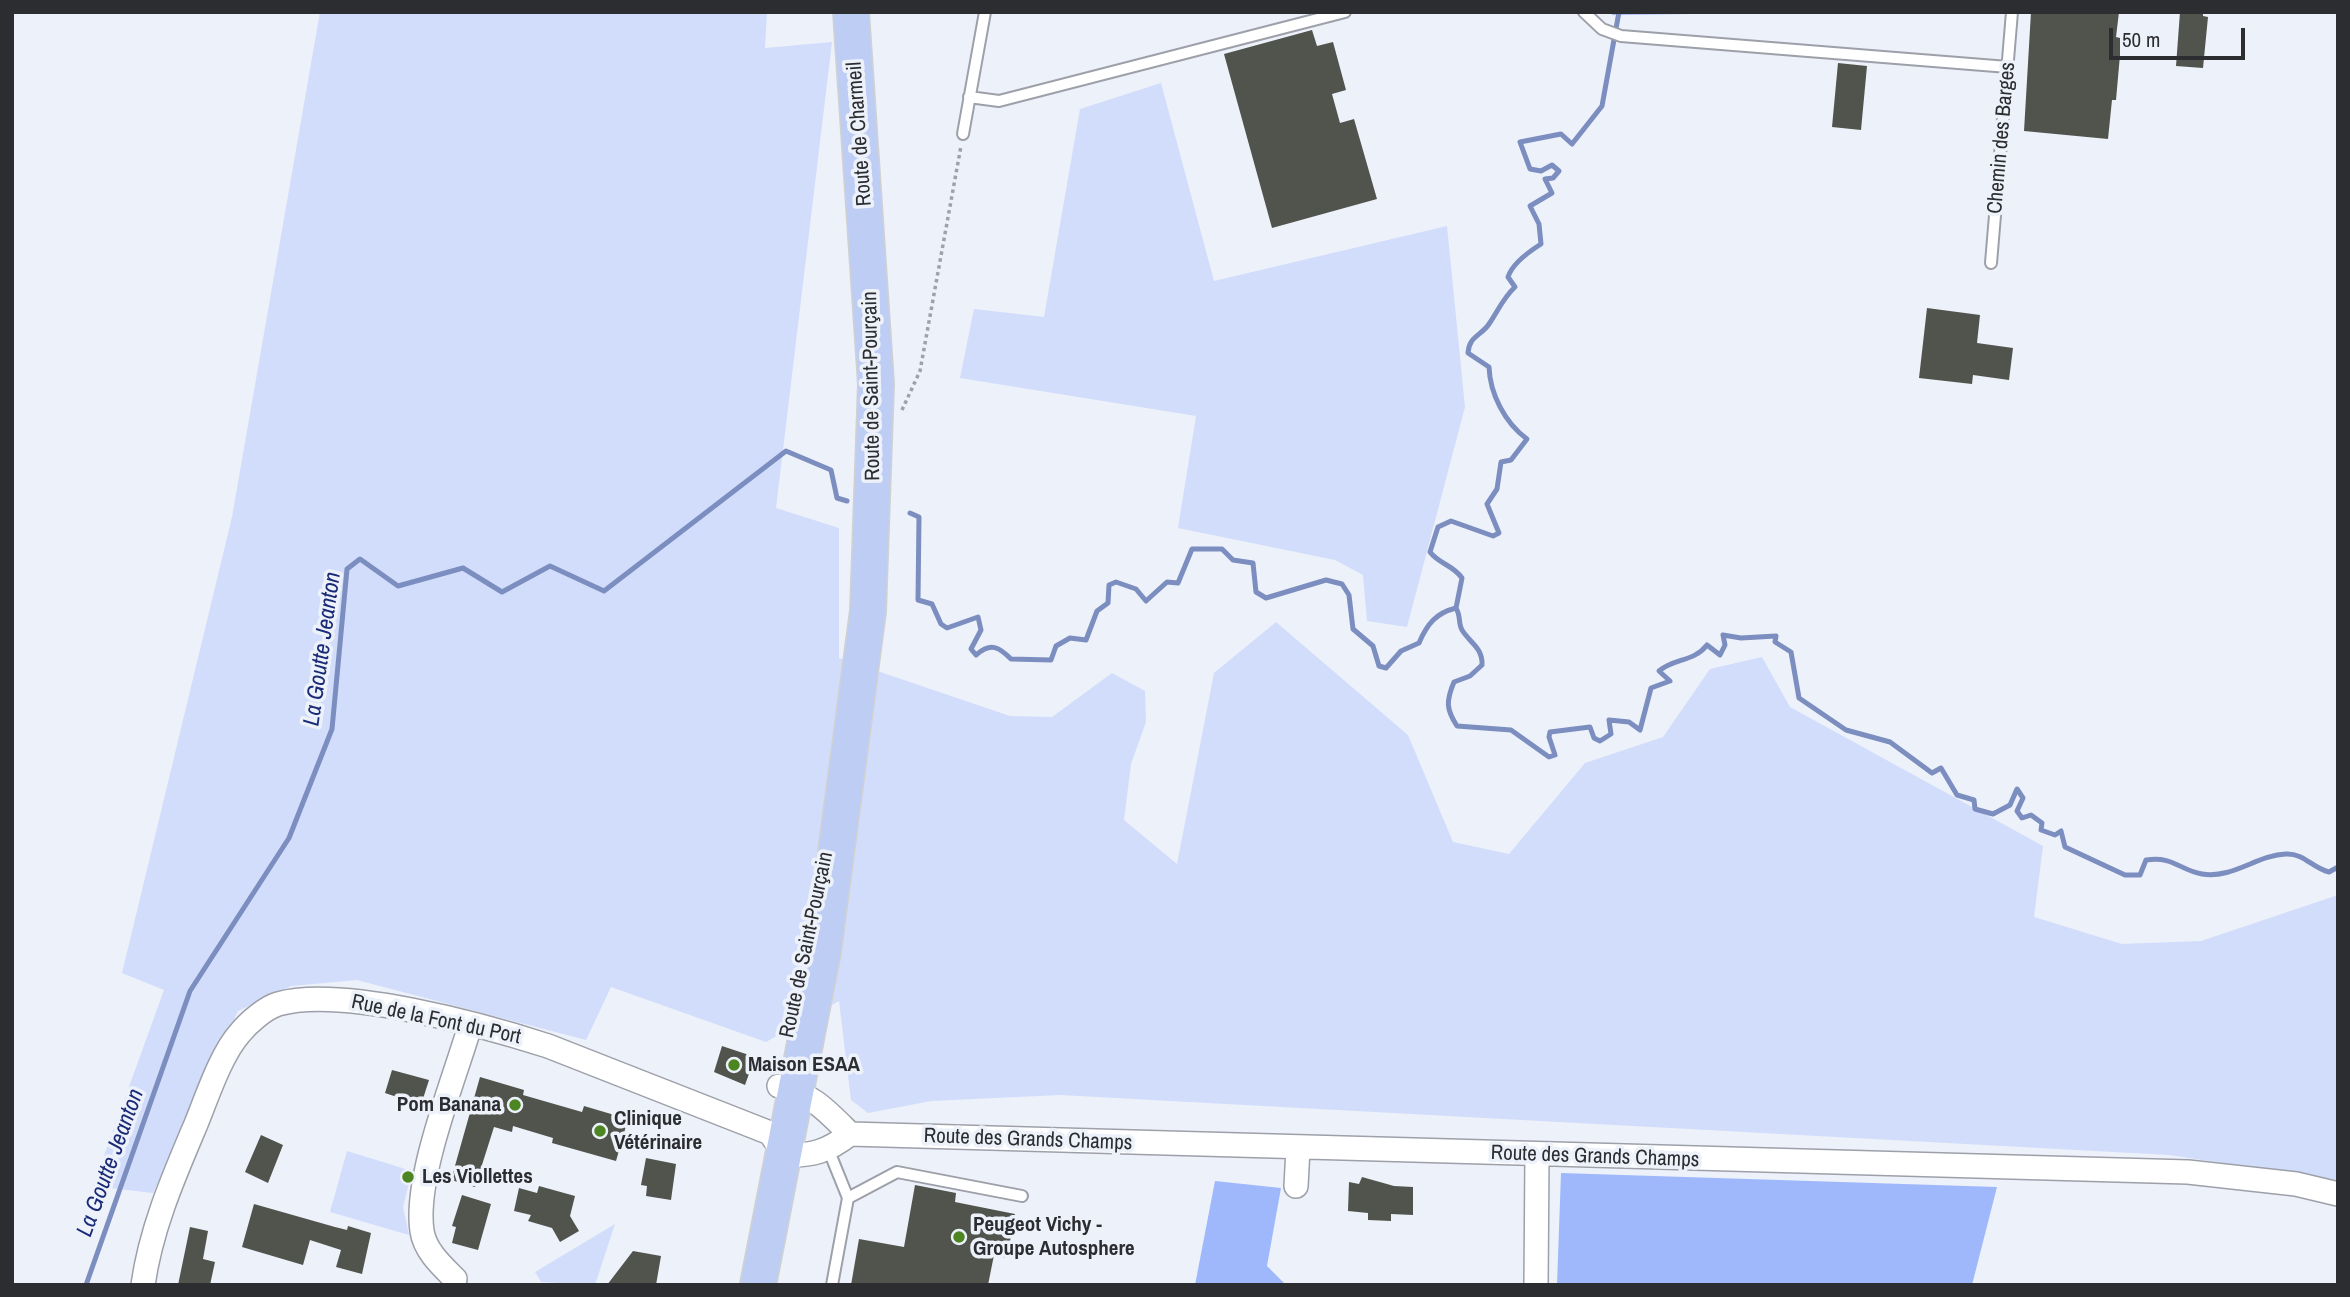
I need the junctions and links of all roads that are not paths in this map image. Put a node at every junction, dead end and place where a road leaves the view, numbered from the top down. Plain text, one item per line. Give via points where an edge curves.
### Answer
1 (985, 12) edge
2 (1345, 12) edge
3 (1584, 12) edge
4 (2011, 12) edge
5 (851, 14) edge
6 (2008, 67) junction
7 (969, 97) junction
8 (963, 134) road end
9 (869, 249) joint
10 (1991, 263) dead end
11 (470, 1026) junction
12 (788, 1088) junction
13 (850, 1135) junction
14 (777, 1144) junction
15 (1298, 1149) junction
16 (829, 1151) junction
17 (1537, 1156) junction
18 (1296, 1186) dead end
19 (2338, 1194) edge
20 (1022, 1196) dead end
21 (848, 1198) junction
22 (458, 1283) edge
23 (143, 1285) edge
24 (744, 1285) edge
25 (758, 1285) edge
26 (832, 1285) edge
27 (1536, 1285) edge

1 - 7 lane
2 - 7 lane via 999,100
3 - 6 lane via 1602,29 1621,36
4 - 6 lane, Chemin des Barges
5 - 9 main road, Route de Charmeil
6 - 10 lane, Chemin des Barges
7 - 8 lane
9 - 12 main road, Route de Saint-Pourçain via 876,416 868,611 822,951
11 - 14 street, Rue de la Font du Port via 548,1046
11 - 22 street via 421,1190 422,1233 433,1257
11 - 23 street, Rue de la Font du Port via 375,1003 306,999 275,1005 255,1019 239,1034 215,1079 167,1192
12 - 13 street via 817,1101
12 - 14 main road, Route de Saint-Pourçain
13 - 15 street, Route des Grands Champs
13 - 16 street
14 - 16 street via 804,1156
14 - 24 main road, Route de Saint-Pourçain
14 - 25 main road, Route de Saint-Pourçain
15 - 17 street, Route des Grands Champs
15 - 18 street
16 - 21 lane
17 - 19 street, Route des Grands Champs via 2188,1172 2296,1184
17 - 27 street
20 - 21 lane via 897,1172
21 - 26 lane

